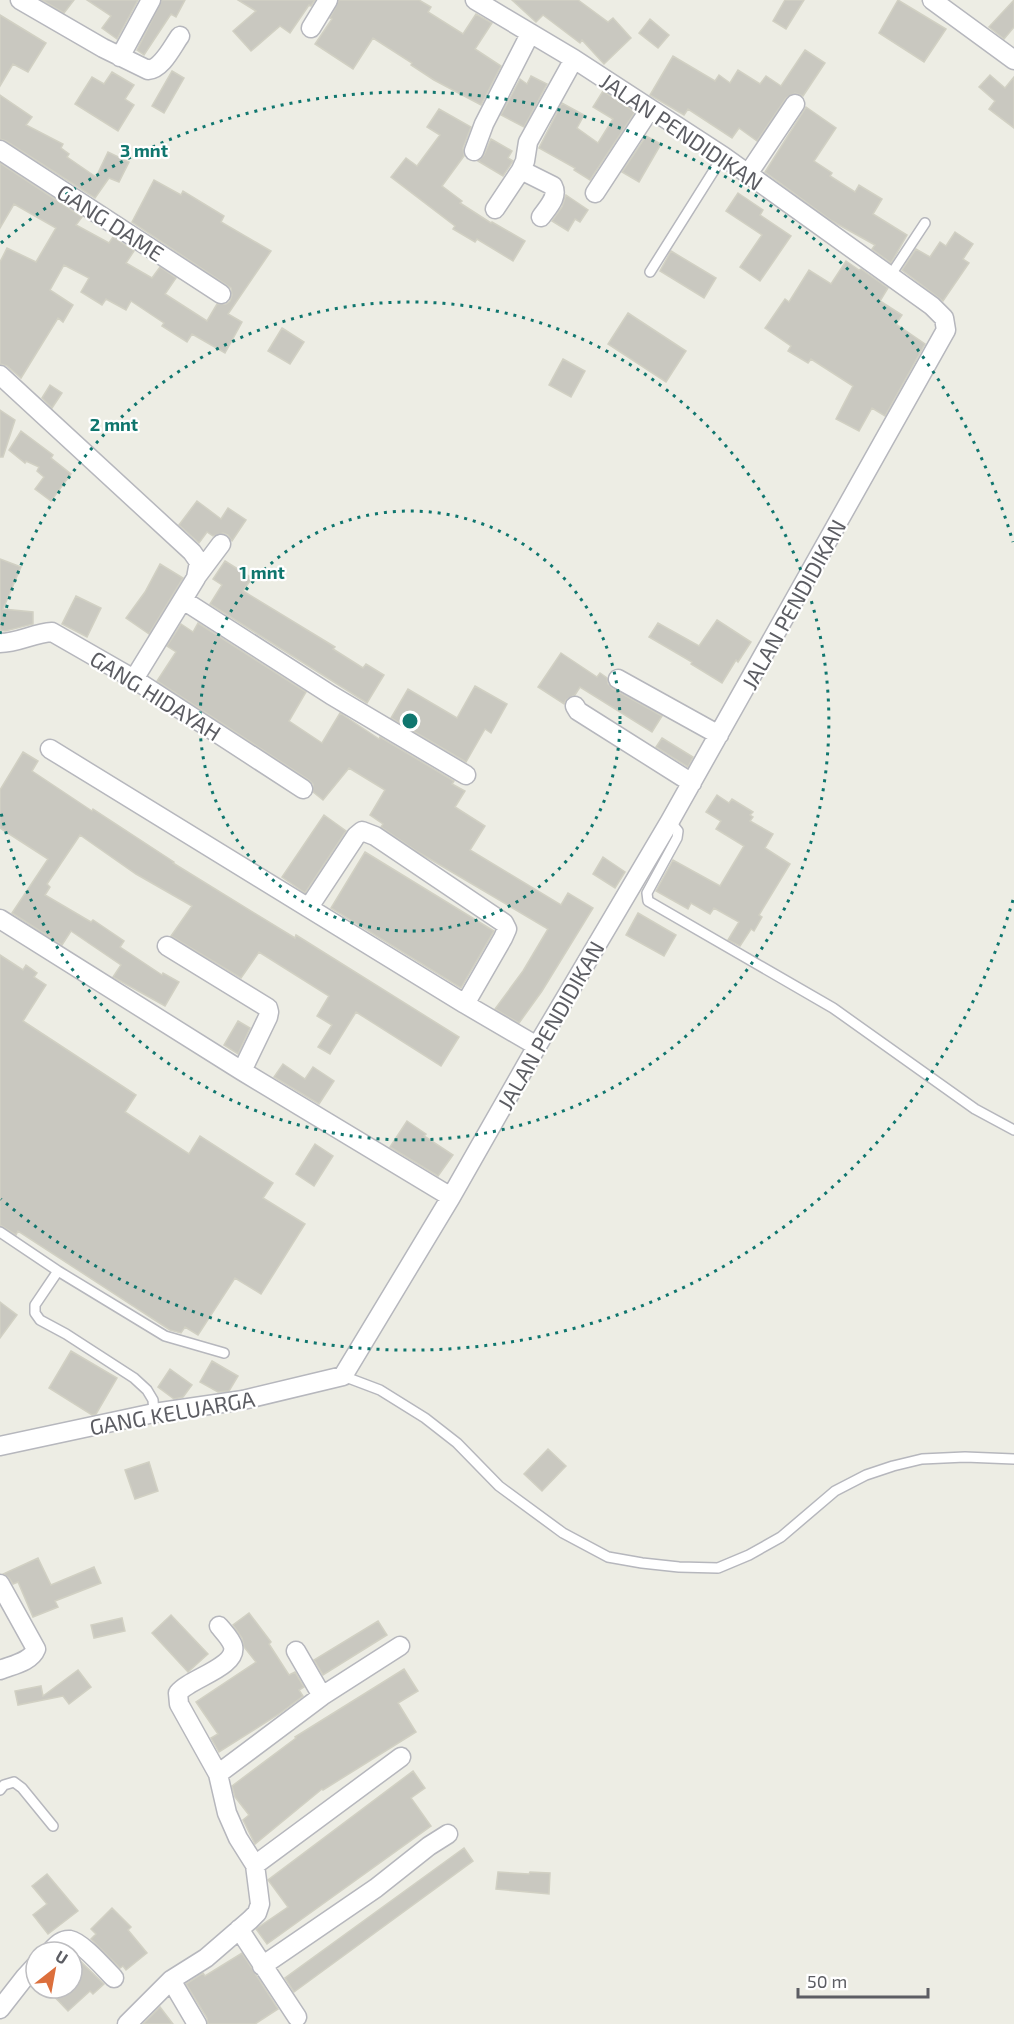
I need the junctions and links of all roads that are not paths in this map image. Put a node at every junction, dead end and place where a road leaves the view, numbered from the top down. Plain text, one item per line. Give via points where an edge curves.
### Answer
1 (20, 0) edge
2 (151, 0) edge
3 (328, 0) edge
4 (475, 0) edge
5 (932, 0) edge
6 (311, 28) dead end
7 (530, 34) junction
8 (180, 36) dead end
9 (120, 57) junction
10 (574, 59) junction
11 (1014, 60) edge
12 (795, 104) dead end
13 (650, 109) junction
14 (0, 150) edge
15 (474, 151) dead end
16 (723, 156) junction
17 (521, 170) junction
18 (747, 174) junction
19 (595, 193) dead end
20 (495, 209) dead end
21 (541, 217) dead end
22 (925, 223) dead end
23 (650, 272) dead end
24 (890, 276) junction
25 (221, 294) dead end
26 (0, 375) edge
27 (221, 544) dead end
28 (196, 578) junction
29 (183, 600) junction
30 (0, 643) edge
31 (134, 679) junction
32 (618, 679) dead end
33 (575, 706) dead end
34 (719, 735) junction
35 (50, 749) dead end
36 (466, 775) dead end
37 (692, 783) junction
38 (303, 789) dead end
39 (670, 821) junction
40 (309, 907) junction
41 (0, 919) edge
42 (167, 946) dead end
43 (465, 1004) junction
44 (537, 1046) junction
45 (242, 1071) junction
46 (1014, 1130) edge
47 (451, 1197) junction
48 (0, 1233) edge
49 (58, 1270) junction
50 (224, 1353) dead end
51 (343, 1376) junction
52 (154, 1413) junction
53 (0, 1446) edge
54 (1014, 1459) edge
55 (0, 1584) edge
56 (219, 1626) dead end
57 (400, 1646) dead end
58 (296, 1651) dead end
59 (0, 1670) edge
60 (322, 1696) junction
61 (401, 1757) dead end
62 (218, 1774) junction
63 (0, 1790) edge
64 (53, 1826) dead end
65 (448, 1834) dead end
66 (255, 1865) junction
67 (239, 1929) junction
68 (84, 1950) edge
69 (262, 1966) junction
70 (24, 1978) edge
71 (114, 1978) dead end
72 (171, 1980) junction
73 (0, 2009) edge
74 (297, 2017) dead end
75 (127, 2024) edge
76 (197, 2024) edge

1 - 9 street
2 - 9 street
3 - 6 street
4 - 7 street, JALAN PENDIDIKAN
5 - 11 street
7 - 10 street, JALAN PENDIDIKAN
7 - 15 street
8 - 9 street via 152,70
10 - 13 street, JALAN PENDIDIKAN
10 - 17 street via 528,142
12 - 18 street
13 - 16 street, JALAN PENDIDIKAN
13 - 19 street
14 - 25 street, GANG DAME
16 - 18 street, JALAN PENDIDIKAN
16 - 23 lane
17 - 20 street
17 - 21 street via 556,190
18 - 24 street, JALAN PENDIDIKAN
22 - 24 lane
24 - 34 street, JALAN PENDIDIKAN via 932,306 944,318 946,330
26 - 28 street via 192,552 199,562
27 - 28 street
28 - 29 street
29 - 31 street
29 - 36 street
30 - 31 street, GANG HIDAYAH via 52,632
31 - 38 street, GANG HIDAYAH
32 - 34 street
33 - 37 street
34 - 37 street, JALAN PENDIDIKAN
35 - 40 street
37 - 39 street, JALAN PENDIDIKAN
39 - 44 street, JALAN PENDIDIKAN
39 - 46 lane via 678,831 647,893 648,901 833,1008 975,1109
40 - 43 street
40 - 43 street via 356,836 362,831 375,836 504,923 507,929 503,938
41 - 45 street
42 - 45 street via 268,1008 268,1017
43 - 44 street
44 - 47 street, JALAN PENDIDIKAN
45 - 47 street
47 - 51 street, JALAN PENDIDIKAN
48 - 49 lane
49 - 50 lane via 165,1336
49 - 52 lane via 35,1305 35,1313 40,1320 134,1378 153,1400
51 - 52 street, GANG KELUARGA via 243,1400
51 - 54 lane via 380,1390 425,1418 500,1486 563,1533 608,1557 642,1563 718,1568 781,1537 835,1491 893,1466 922,1459
52 - 53 street, GANG KELUARGA
55 - 59 street via 36,1649 28,1659
56 - 62 street via 233,1645 232,1655 227,1663 178,1693 179,1704
57 - 60 street
58 - 60 street
60 - 62 street
61 - 66 street
62 - 66 street via 227,1813
63 - 64 lane via 14,1782
65 - 69 street
66 - 67 street via 260,1904 257,1913
67 - 69 street
67 - 72 street via 206,1958
68 - 71 street
69 - 74 street
70 - 73 street
72 - 75 street
72 - 76 street

